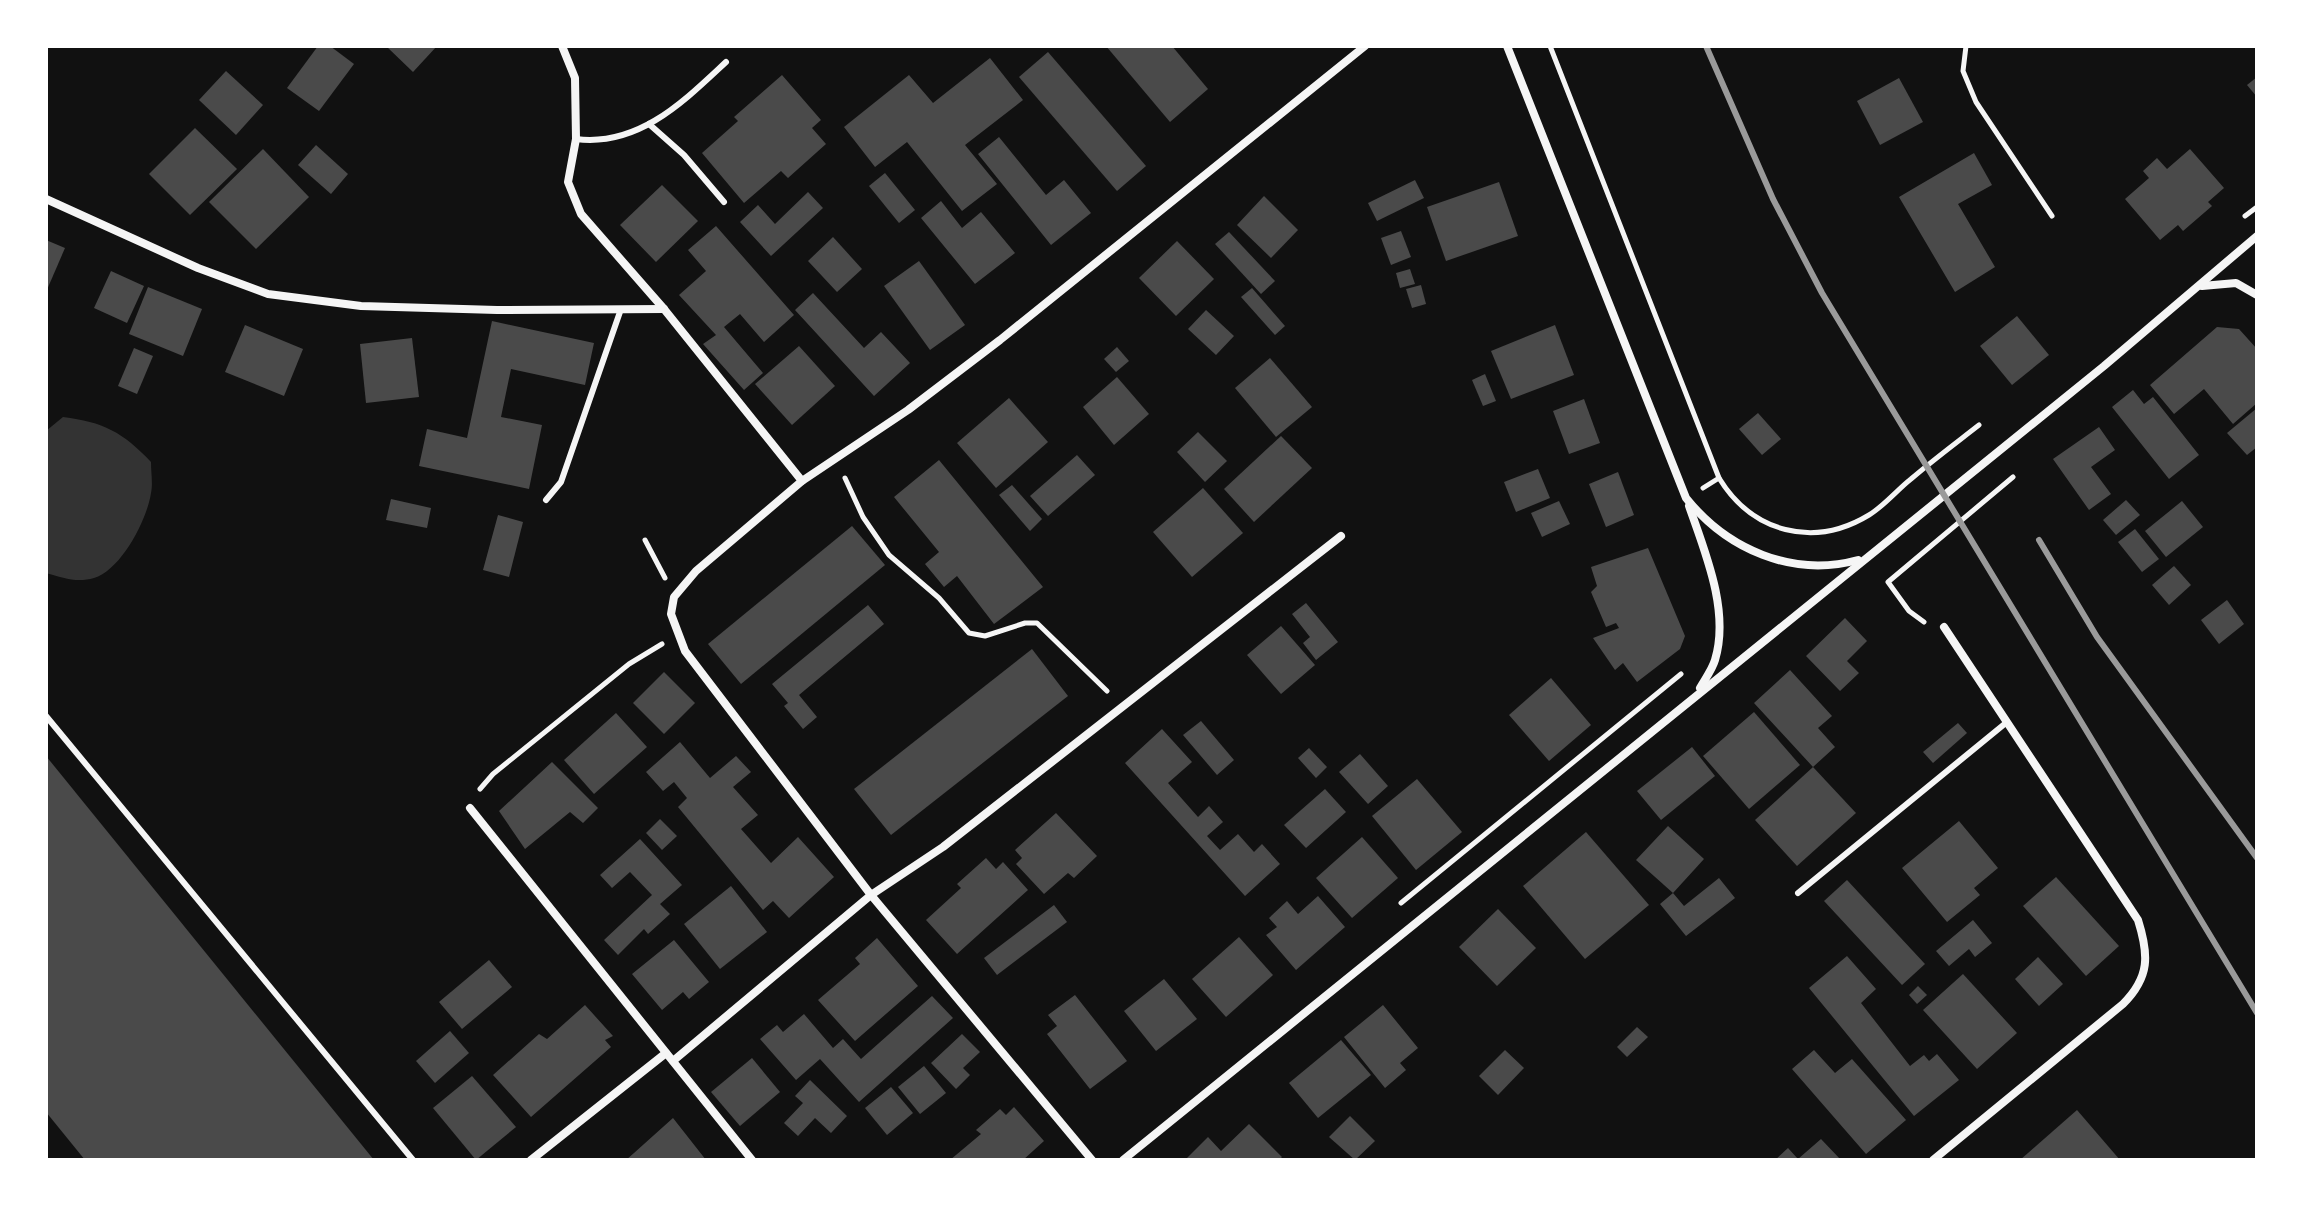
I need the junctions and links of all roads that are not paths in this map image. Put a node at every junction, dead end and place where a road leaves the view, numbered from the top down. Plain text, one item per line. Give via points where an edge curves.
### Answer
1 (562, 46) edge
2 (1365, 46) edge
3 (1507, 46) edge
4 (726, 62) dead end
5 (649, 124) junction
6 (576, 139) junction
7 (46, 199) edge
8 (724, 202) dead end
9 (2257, 236) edge
10 (2197, 287) junction
11 (2257, 295) edge
12 (621, 309) junction
13 (664, 309) junction
14 (802, 481) junction
15 (1686, 498) junction
16 (546, 500) dead end
17 (1341, 536) dead end
18 (1862, 559) junction
19 (1944, 627) road end
20 (1697, 692) junction
21 (46, 716) edge
22 (2007, 722) junction
23 (470, 808) road end
24 (1798, 893) dead end
25 (871, 895) junction
26 (666, 1053) junction
27 (673, 1061) junction
28 (413, 1160) edge
29 (531, 1160) edge
30 (752, 1160) edge
31 (1092, 1160) edge
32 (1123, 1160) edge
33 (1933, 1160) edge

1 - 6 street via 575,78
2 - 14 street via 989,348
3 - 15 street
4 - 5 lane via 669,115
5 - 6 lane via 597,142
5 - 8 lane
6 - 13 street via 568,182 581,214
7 - 12 street via 268,294 361,306
9 - 10 street
10 - 11 street via 2236,283
10 - 18 street
12 - 13 street
12 - 16 lane via 561,482
13 - 14 street
14 - 25 street via 696,571 674,597 671,614 697,667
15 - 18 street via 1717,529 1767,557 1800,566
15 - 20 street via 1704,549 1718,621 1715,662
17 - 25 street via 943,847
18 - 20 street
19 - 22 street
20 - 32 street
21 - 28 lane
22 - 24 lane
22 - 33 street via 2138,920 2147,965 2140,987 2123,1004
23 - 26 street
25 - 27 street
25 - 31 street
26 - 27 street
26 - 29 street
27 - 30 street

